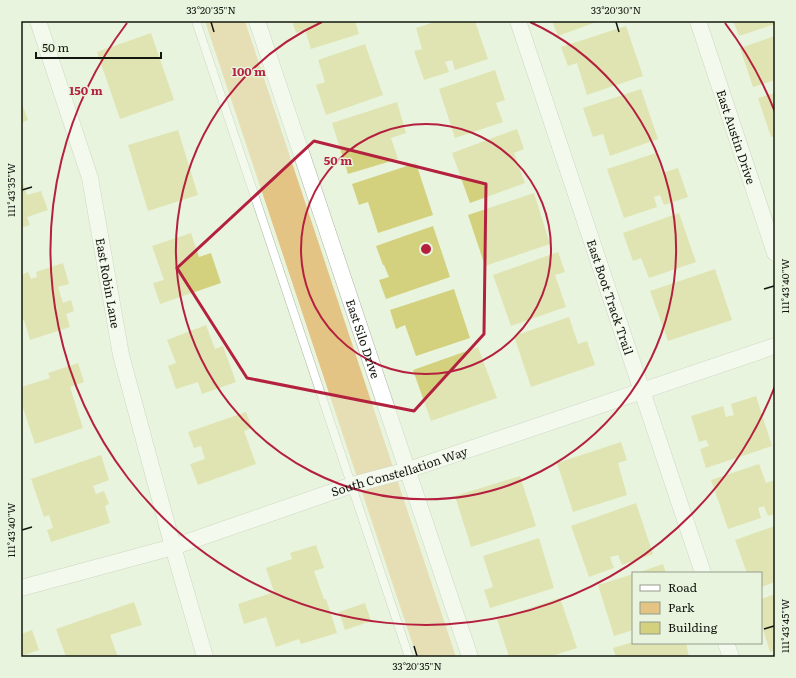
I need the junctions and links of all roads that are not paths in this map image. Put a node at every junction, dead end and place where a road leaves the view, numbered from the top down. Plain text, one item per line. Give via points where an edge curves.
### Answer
1 (38, 21) edge
2 (196, 21) edge
3 (258, 21) edge
4 (518, 21) edge
5 (698, 21) edge
6 (775, 253) edge
7 (775, 346) edge
8 (642, 391) junction
9 (408, 470) junction
10 (352, 485) junction
11 (173, 547) junction
12 (703, 572) edge
13 (21, 588) edge
14 (726, 644) edge
15 (205, 657) edge
16 (409, 657) edge
17 (470, 657) edge
18 (731, 657) edge

1 - 11 street, East Robin Lane via 90,178 121,355
2 - 10 lane
3 - 9 street, East Silo Drive
4 - 8 street, East Boot Track Trail
5 - 6 street, East Austin Drive
7 - 8 street, South Constellation Way
8 - 9 street, South Constellation Way
8 - 12 street, East Boot Track Trail
9 - 10 street, South Constellation Way
9 - 17 street, East Silo Drive
10 - 11 street, South Constellation Way
10 - 16 lane
11 - 13 street, South Constellation Way
11 - 15 street, East Robin Lane
14 - 18 street

